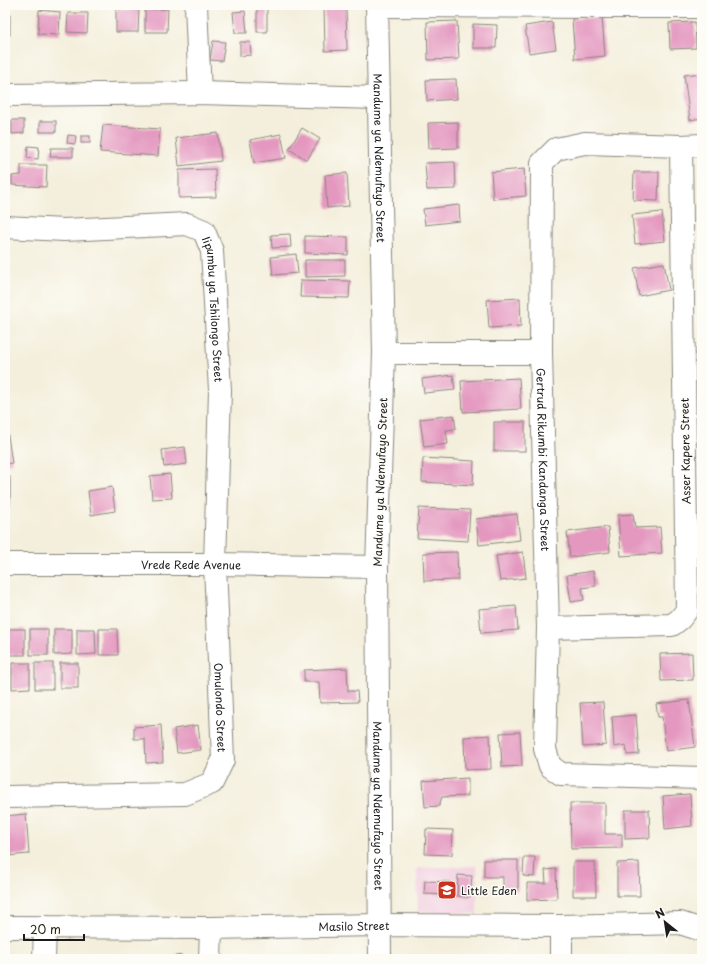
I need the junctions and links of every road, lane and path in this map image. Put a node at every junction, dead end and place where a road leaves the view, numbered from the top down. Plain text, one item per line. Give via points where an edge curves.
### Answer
1 (196, 5) edge
2 (377, 5) edge
3 (702, 7) edge
4 (200, 93) junction
5 (5, 95) edge
6 (378, 98) junction
7 (692, 146) edge
8 (5, 227) edge
9 (384, 353) junction
10 (541, 353) junction
11 (5, 564) edge
12 (215, 564) junction
13 (377, 567) junction
14 (548, 628) junction
15 (702, 778) edge
16 (5, 796) edge
17 (380, 925) junction
18 (5, 926) edge
19 (561, 926) junction
20 (45, 927) junction
21 (210, 928) junction
22 (702, 930) edge
23 (44, 959) edge
24 (210, 959) edge
25 (380, 959) edge
26 (561, 959) edge

1 - 4 street
2 - 3 street
2 - 6 street, Mandume ya Ndemufayo Street
4 - 5 street
4 - 6 street
6 - 9 street, Mandume ya Ndemufayo Street
7 - 10 street, Gertrud Rikumbi Kandanga Street via 585,143 556,149 542,163
7 - 14 street, Asser Kapere Street via 687,610 672,625
8 - 12 street, Iipumbu ya Tshilongo Street via 64,230 187,224 204,231 212,251 220,390
9 - 10 street
9 - 13 street, Mandume ya Ndemufayo Street
10 - 14 street, Gertrud Rikumbi Kandanga Street
11 - 12 street, Vrede Rede Avenue
12 - 13 street, Vrede Rede Avenue
12 - 16 street, Omulondo Street via 223,760 212,783 185,794
13 - 17 street, Mandume ya Ndemufayo Street
14 - 15 street, Gertrud Rikumbi Kandanga Street via 545,749 550,766 561,774
17 - 19 street, Masilo Street
17 - 21 street, Masilo Street
17 - 25 street, Mandume ya Ndemufayo Street
18 - 20 street, Masilo Street
19 - 22 street, Masilo Street via 680,923
19 - 26 street
20 - 21 street, Masilo Street
20 - 23 street
21 - 24 street

